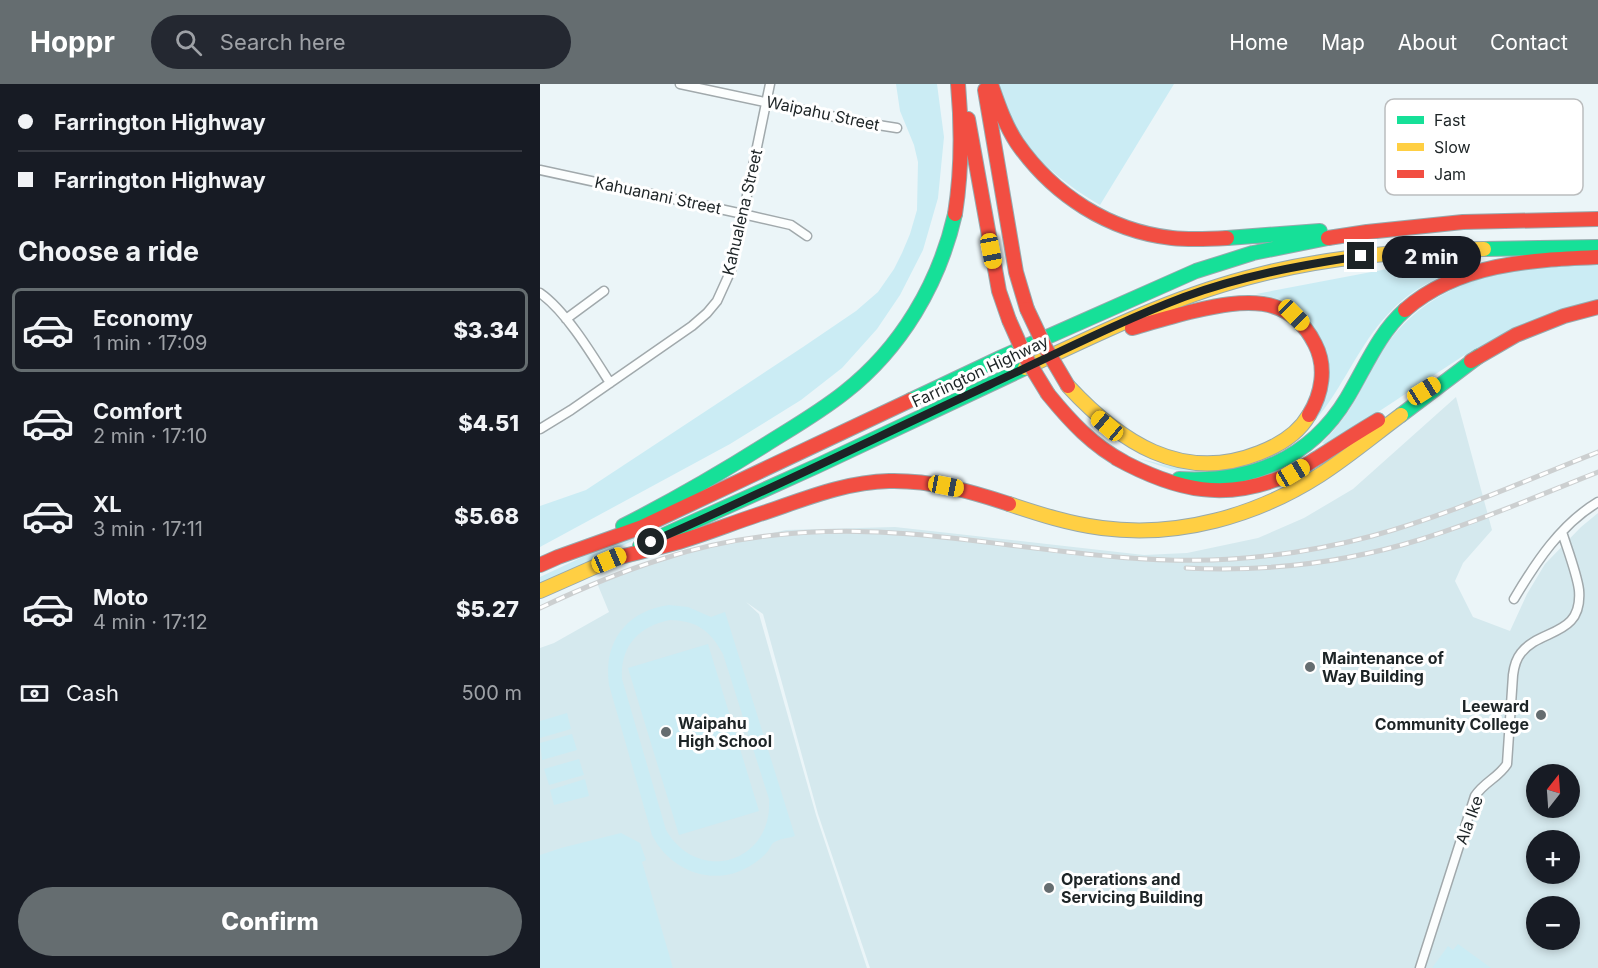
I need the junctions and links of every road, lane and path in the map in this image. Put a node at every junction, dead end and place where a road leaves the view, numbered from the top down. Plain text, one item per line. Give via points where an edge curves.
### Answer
1 (680, 84) edge
2 (770, 84) edge
3 (960, 84) edge
4 (984, 84) edge
5 (991, 84) edge
6 (766, 102) junction
7 (897, 128) dead end
8 (540, 170) edge
9 (743, 214) junction
10 (1598, 219) edge
11 (1463, 222) junction
12 (807, 236) dead end
13 (1598, 248) edge
14 (1598, 257) edge
15 (604, 291) dead end
16 (540, 293) edge
17 (1598, 307) edge
18 (566, 318) junction
19 (1056, 353) junction
20 (1479, 356) junction
21 (610, 383) junction
22 (540, 429) edge
23 (1116, 458) junction
24 (1598, 502) edge
25 (1562, 532) junction
26 (558, 557) junction
27 (609, 560) junction
28 (540, 566) edge
29 (540, 591) edge
30 (1514, 598) dead end
31 (1420, 968) edge

1 - 6 street, Waipahu Street
2 - 6 street, Kahualena Street
3 - 23 main road, bridge via 995,271 1009,320 1048,394 1081,432
3 - 26 main road via 961,163 948,245 926,295 895,343 828,405 745,458 626,525
4 - 19 main road, bridge via 1016,272 1028,309 1056,368 1094,414 1141,448 1173,459 1212,463 1246,458 1281,443 1303,424 1321,387 1321,360 1312,336 1294,315 1250,301 1148,322
5 - 11 main road via 1011,134 1047,179 1093,213 1131,230 1192,239 1282,235 1366,225
6 - 7 street, Waipahu Street
6 - 9 street, Kahualena Street
8 - 9 street, Kahuanani Street
9 - 12 street, Kahuanani Street via 791,225
9 - 21 street, Kahualena Street via 732,268 717,301 692,326
10 - 11 main road, Farrington Highway
11 - 26 main road, Farrington Highway via 1319,239 1196,270 642,527
13 - 19 main road, Farrington Highway via 1405,251 1312,263 1185,297
14 - 23 main road via 1491,268 1430,291 1396,318 1325,428 1297,452 1264,469 1245,476 1199,481 1141,470
15 - 18 street
16 - 18 street
17 - 20 main road via 1516,334
18 - 21 street
19 - 27 main road, Farrington Highway
20 - 23 main road via 1293,473 1260,485 1221,491 1193,490 1147,476
20 - 27 main road via 1299,489 1218,520 1164,530 1099,528 958,489 887,481 837,488 675,543
21 - 22 street, Kahualena Street
24 - 25 street
25 - 30 street via 1544,551
25 - 31 street, Ala Ike via 1579,588 1576,612 1561,628 1529,645 1515,664 1507,764 1475,796
26 - 28 main road, Farrington Highway
27 - 29 main road, Farrington Highway

